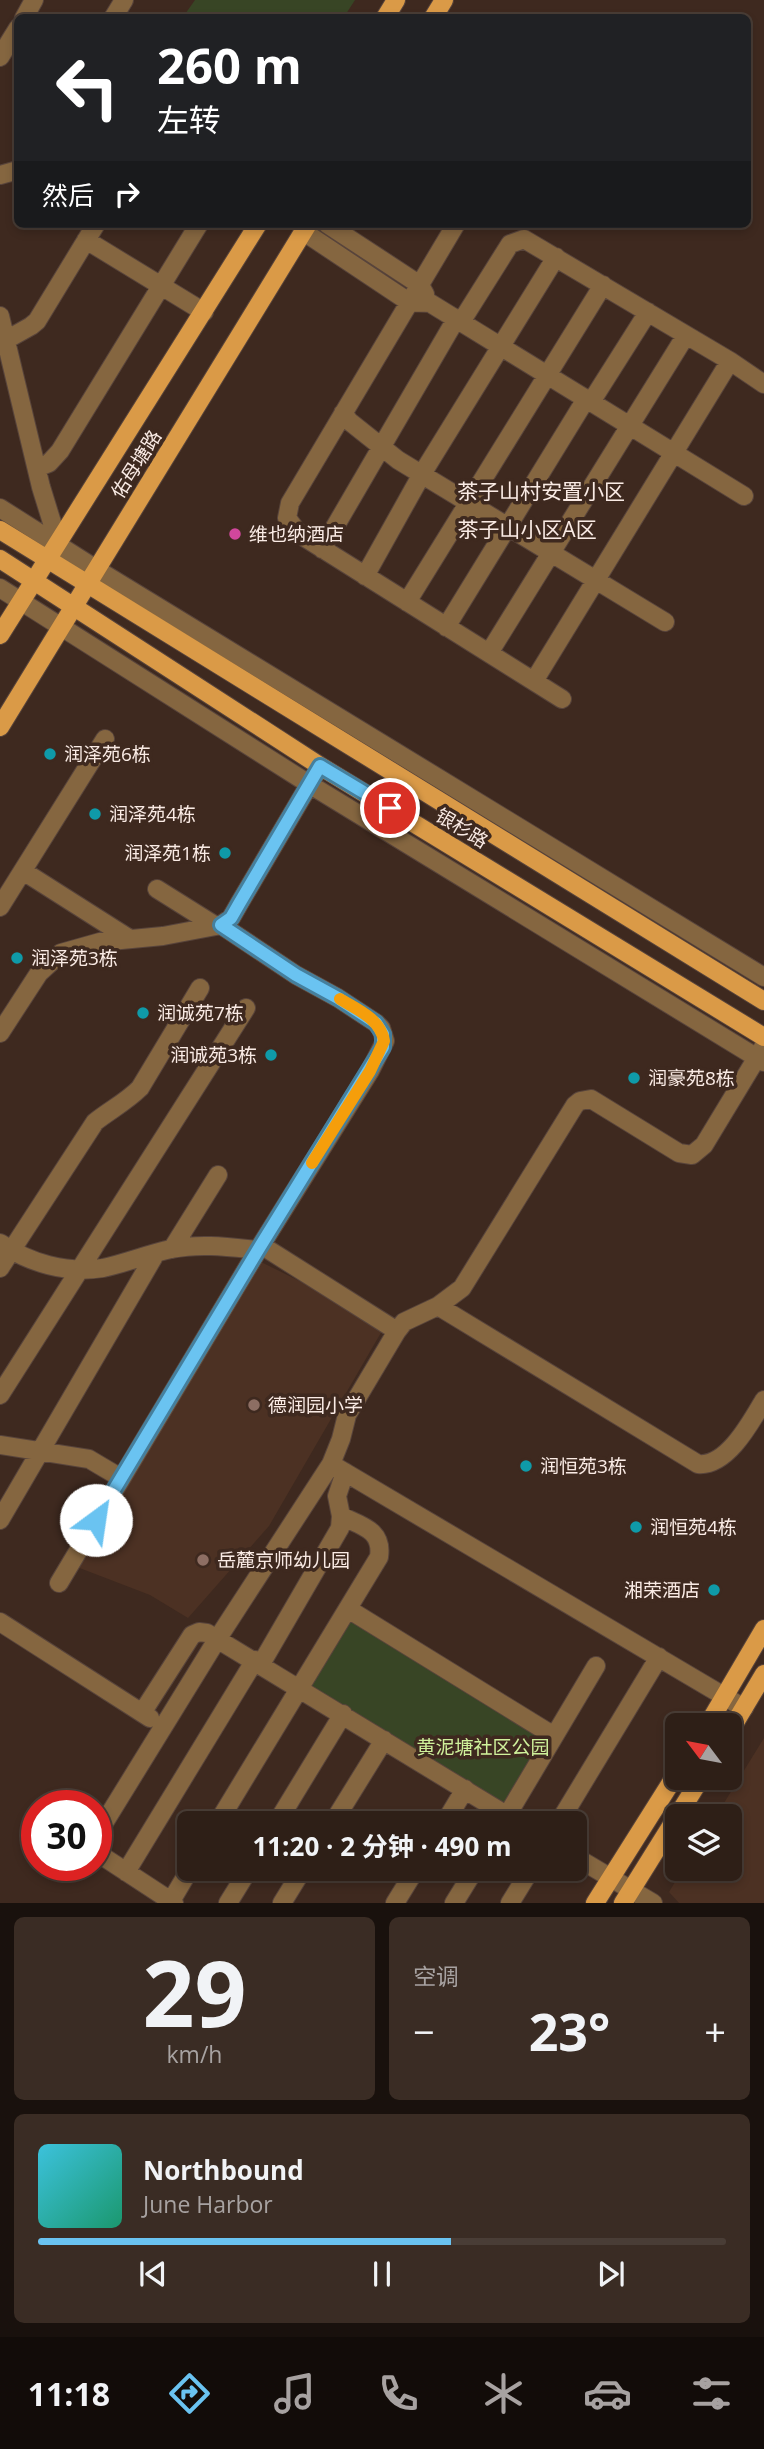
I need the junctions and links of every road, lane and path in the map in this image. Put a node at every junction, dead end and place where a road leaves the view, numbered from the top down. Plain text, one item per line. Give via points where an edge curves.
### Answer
1 (14, 34) edge
2 (0, 57) edge
3 (94, 228) edge
4 (197, 228) edge
5 (256, 228) edge
6 (306, 228) edge
7 (333, 228) edge
8 (454, 228) edge
9 (86, 240) junction
10 (556, 257) junction
11 (162, 285) junction
12 (420, 285) junction
13 (603, 285) junction
14 (409, 302) junction
15 (430, 303) junction
16 (204, 312) junction
17 (648, 312) junction
18 (0, 316) edge
19 (458, 321) junction
20 (686, 335) junction
21 (6, 340) junction
22 (501, 347) junction
23 (730, 361) junction
24 (546, 375) junction
25 (764, 384) edge
26 (588, 401) junction
27 (343, 413) junction
28 (630, 426) junction
29 (382, 448) junction
30 (675, 454) junction
31 (37, 468) junction
32 (422, 474) junction
33 (744, 496) dead end
34 (468, 502) junction
35 (0, 508) edge
36 (508, 526) junction
37 (0, 530) edge
38 (54, 549) junction
39 (322, 549) junction
40 (551, 553) junction
41 (0, 559) edge
42 (92, 576) junction
43 (365, 576) junction
44 (34, 580) junction
45 (595, 580) junction
46 (0, 588) edge
47 (20, 601) junction
48 (407, 602) junction
49 (73, 605) junction
50 (665, 622) dead end
51 (61, 626) junction
52 (446, 627) junction
53 (0, 635) edge
54 (489, 653) junction
55 (534, 681) junction
56 (562, 699) dead end
57 (0, 727) edge
58 (105, 739) dead end
59 (320, 766) junction
60 (309, 784) junction
61 (23, 871) junction
62 (157, 889) dead end
63 (0, 907) edge
64 (219, 926) junction
65 (130, 939) junction
66 (764, 977) edge
67 (200, 988) dead end
68 (764, 1001) edge
69 (246, 1008) dead end
70 (0, 1033) edge
71 (764, 1037) edge
72 (762, 1055) edge
73 (218, 1175) dead end
74 (6, 1247) edge
75 (259, 1248) junction
76 (164, 1251) junction
77 (0, 1268) edge
78 (79, 1270) junction
79 (438, 1306) junction
80 (397, 1331) junction
81 (0, 1395) edge
82 (764, 1400) edge
83 (0, 1445) edge
84 (40, 1453) junction
85 (338, 1468) junction
86 (121, 1478) junction
87 (341, 1516) junction
88 (0, 1520) edge
89 (59, 1583) dead end
90 (348, 1609) junction
91 (0, 1622) edge
92 (764, 1629) edge
93 (218, 1638) junction
94 (659, 1657) junction
95 (258, 1662) junction
96 (596, 1666) dead end
97 (764, 1674) edge
98 (300, 1688) junction
99 (724, 1696) junction
100 (744, 1708) junction
101 (142, 1713) junction
102 (714, 1713) edge
103 (741, 1713) edge
104 (343, 1714) junction
105 (163, 1726) junction
106 (554, 1736) junction
107 (384, 1740) junction
108 (465, 1789) junction
109 (666, 1790) edge
110 (694, 1790) edge
111 (112, 1810) edge
112 (226, 1811) edge
113 (284, 1811) edge
114 (340, 1811) edge
115 (452, 1811) edge
116 (496, 1811) edge
117 (515, 1811) edge
118 (566, 1811) edge
119 (112, 1863) edge
120 (587, 1864) edge
121 (126, 1872) junction
122 (611, 1879) junction
123 (183, 1881) edge
124 (242, 1881) edge
125 (296, 1881) edge
126 (409, 1881) edge
127 (468, 1881) edge
128 (524, 1881) edge
129 (627, 1897) edge
130 (172, 1902) edge
131 (228, 1903) edge
132 (282, 1903) edge
133 (395, 1903) edge
134 (454, 1903) edge
135 (510, 1903) edge
136 (596, 1903) edge
137 (653, 1903) edge

1 - 2 street
3 - 9 street
4 - 11 street
5 - 16 main road, 佑母塘路
6 - 14 street
6 - 42 main road, 佑母塘路
7 - 12 street
8 - 12 street
9 - 11 street
9 - 21 street via 37,321
10 - 13 street
10 - 19 street via 524,239 510,244
10 - 22 street
11 - 16 street
11 - 31 street via 60,451
12 - 14 street
12 - 15 street
13 - 17 street
13 - 24 street
14 - 15 street
14 - 27 street
15 - 19 street
16 - 38 main road, 佑母塘路
17 - 20 street
17 - 26 street
18 - 21 street
19 - 22 street
19 - 29 street
20 - 23 street
20 - 28 street
21 - 31 street
22 - 24 street
22 - 32 street
23 - 25 street
23 - 30 street
24 - 26 street
24 - 34 street
26 - 28 street
26 - 36 street
27 - 29 street
27 - 39 street via 288,510 293,529
28 - 30 street
28 - 40 street
29 - 32 street
29 - 39 street
30 - 33 street
30 - 45 street
31 - 38 street
32 - 34 street
32 - 43 street
34 - 36 street
34 - 48 street
35 - 38 street, 银杉路
36 - 40 street
36 - 52 street
37 - 38 main road, 银杉路
38 - 42 main road, 银杉路
38 - 44 main road, 佑母塘路
39 - 43 street
40 - 45 street
40 - 54 street
41 - 44 main road, 银杉路
42 - 49 main road, 佑母塘路
42 - 66 street, 银杉路
42 - 68 main road, 银杉路
43 - 48 street
44 - 47 main road, 佑母塘路
44 - 49 main road, 银杉路
45 - 50 street
45 - 55 street
46 - 47 street
47 - 51 street
47 - 53 main road, 佑母塘路
48 - 52 street
49 - 51 main road, 佑母塘路
49 - 59 main road, 银杉路
51 - 57 main road, 佑母塘路
51 - 60 street
52 - 54 street
54 - 55 street
55 - 56 street
58 - 61 street
59 - 60 street
59 - 71 main road, 银杉路
60 - 64 street via 235,911
60 - 72 street
61 - 63 street
61 - 65 street
62 - 64 street
64 - 65 street
64 - 75 street via 376,1023 384,1041 370,1071
65 - 70 street via 61,953 30,985
67 - 74 street via 140,1088 95,1122
69 - 78 street
72 - 79 street via 704,1144 692,1155 679,1153 596,1101 580,1101 469,1278
73 - 76 street
74 - 77 street
74 - 78 street via 36,1262
75 - 76 street via 214,1245
75 - 80 street
75 - 86 street
76 - 78 street
76 - 84 street
78 - 81 street
79 - 80 street via 404,1322
79 - 82 street via 698,1464 724,1454
80 - 85 street via 347,1415
83 - 84 street
84 - 86 street via 89,1460
84 - 88 street
85 - 87 street
85 - 93 street
85 - 94 street
86 - 89 street
87 - 90 street via 369,1529 380,1548
87 - 95 street via 338,1534
90 - 98 street
90 - 106 street
91 - 101 street
92 - 99 main road
93 - 95 street
93 - 101 street via 199,1632 192,1635
93 - 105 street
94 - 99 street
94 - 118 street
95 - 98 street
95 - 121 street
96 - 106 street
97 - 100 main road
98 - 104 street
98 - 112 street
99 - 100 street
99 - 102 main road
100 - 103 main road
101 - 105 street
104 - 107 street
104 - 113 street
105 - 111 street
106 - 117 street
107 - 108 street
107 - 114 street
108 - 115 street
108 - 116 street
109 - 122 main road
110 - 129 main road
119 - 121 street
120 - 122 street
121 - 130 street
122 - 129 street
122 - 136 main road
123 - 130 street
124 - 131 street
125 - 132 street
126 - 133 street
127 - 134 street
128 - 135 street
129 - 137 street

